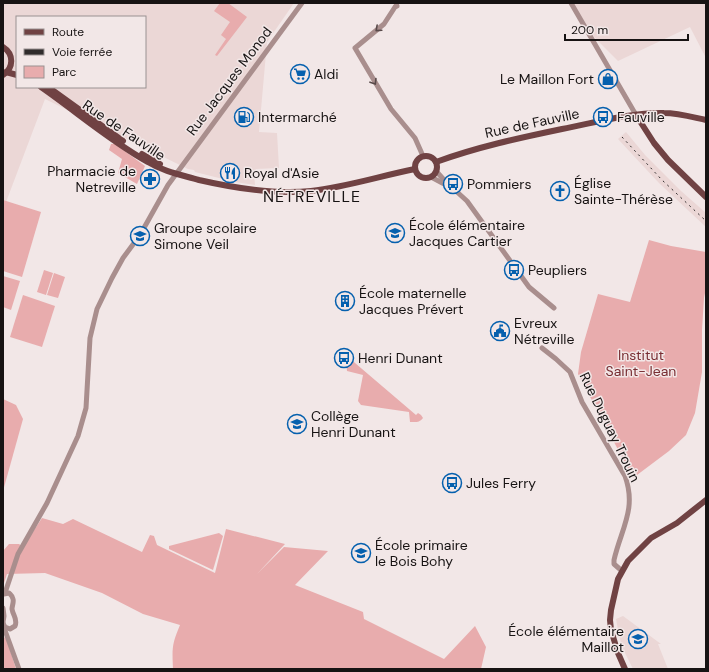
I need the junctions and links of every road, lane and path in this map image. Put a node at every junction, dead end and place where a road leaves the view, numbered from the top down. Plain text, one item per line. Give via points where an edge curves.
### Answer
1 (302, 3) edge
2 (571, 3) edge
3 (397, 4) edge
4 (3, 47) edge
5 (11, 58) junction
6 (16, 63) edge
7 (5, 73) edge
8 (16, 75) edge
9 (42, 88) edge
10 (49, 88) edge
11 (636, 115) junction
12 (706, 120) edge
13 (423, 156) junction
14 (436, 162) junction
15 (415, 169) junction
16 (436, 171) junction
17 (177, 174) junction
18 (431, 177) junction
19 (462, 196) junction
20 (706, 197) edge
21 (554, 308) dead end
22 (542, 348) dead end
23 (706, 500) edge
24 (622, 571) junction
25 (4, 594) edge
26 (3, 608) edge
27 (3, 623) edge
28 (13, 628) junction
29 (11, 644) junction
30 (19, 669) edge
31 (625, 669) edge

1 - 17 street, Rue Jacques Monod
2 - 11 street
3 -> 13 street via 384,24 355,48 391,109 417,142
4 - 5 main road via 10,53
5 - 6 main road
5 - 7 main road via 11,66
7 - 8 main road
9 - 17 main road, Rue de Fauville via 148,163
10 - 17 main road, Rue de Fauville via 137,151
11 - 12 main road, Rue de Fauville via 669,113
11 - 14 main road, Rue de Fauville via 492,144
11 - 20 main road via 668,160
13 - 14 main road via 430,156
13 - 15 main road via 416,161
14 - 16 main road
15 - 17 main road, Rue de Fauville via 310,191 260,191
15 - 18 main road via 419,176
16 - 18 main road
16 - 19 street
17 - 25 street, Rue Jacques Monod via 123,258 97,309 90,338 86,408 78,436 47,503 18,554
18 - 19 street
19 - 21 street via 529,287
22 - 24 street, Rue Duguay Trouin via 570,372 582,402 627,484 630,499 628,514 614,560 614,564
23 - 24 main road via 677,523 651,538 628,561
24 - 31 main road via 616,586 610,620 618,653
25 - 28 street via 9,593 13,599 12,611 16,622
26 - 27 street
27 - 28 street via 8,628
27 - 29 street
28 - 29 street
29 - 30 street

